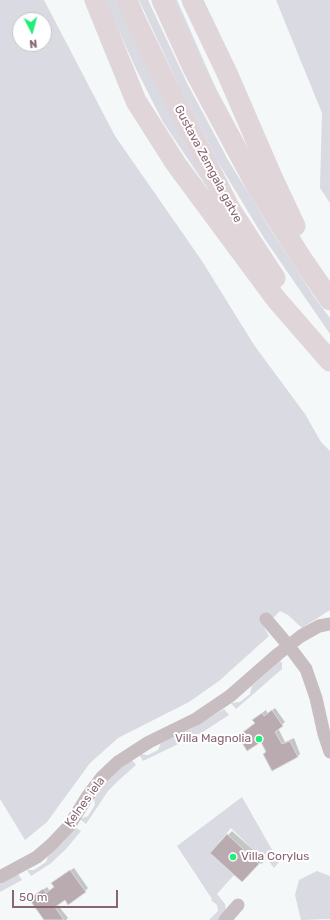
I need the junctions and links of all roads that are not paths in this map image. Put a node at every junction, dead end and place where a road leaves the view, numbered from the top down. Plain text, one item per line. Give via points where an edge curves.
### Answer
1 (95, 0) edge
2 (127, 0) edge
3 (162, 0) edge
4 (192, 0) edge
5 (330, 281) edge
6 (330, 300) edge
7 (330, 361) edge
8 (266, 619) dead end
9 (330, 624) edge
10 (288, 646) junction
11 (330, 752) edge
12 (0, 877) edge
13 (238, 906) dead end
14 (225, 920) edge

1 - 7 main road via 136,101 168,152 276,299
2 - 7 main road, Gustava Zemgala gatve via 164,80 230,209
3 - 6 main road via 193,68 258,189
4 - 5 main road via 293,223
8 - 10 street
9 - 10 street, Ķelnes iela via 319,626
10 - 11 street via 306,669
10 - 12 street, Ķelnes iela via 230,696 196,719 149,742 118,762 102,777 69,826 52,844 37,857
13 - 14 street

